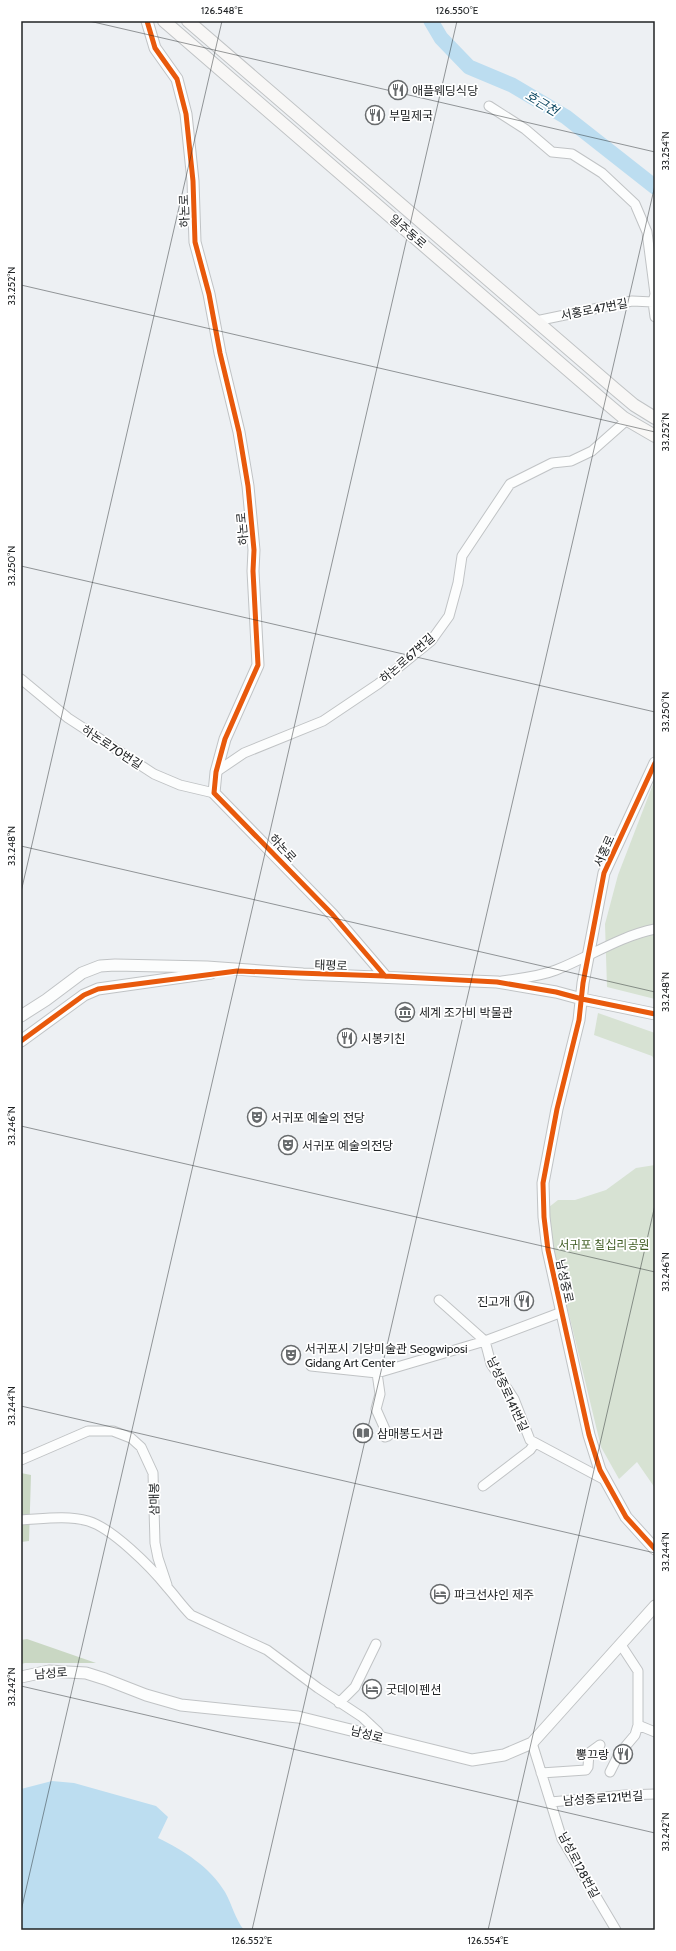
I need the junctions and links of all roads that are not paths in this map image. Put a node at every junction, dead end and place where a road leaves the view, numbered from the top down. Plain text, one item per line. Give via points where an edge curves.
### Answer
1 (147, 21) edge
2 (164, 21) edge
3 (188, 21) edge
4 (489, 106) dead end
5 (653, 302) junction
6 (655, 317) edge
7 (536, 321) junction
8 (655, 418) edge
9 (627, 420) junction
10 (655, 436) edge
11 (21, 680) edge
12 (655, 763) edge
13 (216, 772) junction
14 (214, 793) junction
15 (655, 929) edge
16 (589, 954) junction
17 (237, 970) junction
18 (385, 976) junction
19 (497, 982) junction
20 (582, 999) junction
21 (655, 1014) edge
22 (21, 1016) edge
23 (21, 1041) edge
24 (439, 1300) dead end
25 (562, 1312) junction
26 (485, 1341) junction
27 (311, 1366) dead end
28 (377, 1373) junction
29 (385, 1437) dead end
30 (535, 1443) junction
31 (21, 1460) edge
32 (605, 1480) junction
33 (483, 1486) dead end
34 (21, 1520) edge
35 (655, 1549) edge
36 (168, 1588) junction
37 (655, 1606) edge
38 (376, 1644) dead end
39 (621, 1645) junction
40 (21, 1677) edge
41 (339, 1702) junction
42 (638, 1725) junction
43 (655, 1732) edge
44 (376, 1736) junction
45 (532, 1743) junction
46 (600, 1745) dead end
47 (610, 1772) dead end
48 (542, 1773) junction
49 (655, 1794) edge
50 (551, 1802) junction
51 (616, 1930) edge

1 - 13 street, 하논로 via 155,48 177,79 186,114 193,181 195,242 239,432 248,486 254,550 252,571 258,665 225,739
2 - 9 main road, 일주동로
3 - 7 main road, 일주동로
4 - 5 street via 525,129 552,152 572,154 602,173 635,204 647,232 654,287
5 - 6 street
5 - 7 street, 서홍로47번길 via 632,302
7 - 8 main road, 일주동로 via 634,405
9 - 10 main road, 일주동로
9 - 13 street, 하논로67번길 via 592,451 571,461 552,463 510,484 462,556 458,583 448,616 431,640 378,684 323,721 244,753
11 - 14 street, 하논로70번길 via 68,718 154,774 180,785
12 - 16 street, 서홍로 via 604,873
13 - 14 street, 하논로
14 - 18 street, 하논로 via 332,914
15 - 16 street
16 - 19 street via 533,978
16 - 20 street, 서홍로
17 - 18 street, 태평로
17 - 22 street, 태평로 via 207,967 100,966 82,973
17 - 23 street, 태평로 via 98,988 84,995
18 - 19 street, 태평로
19 - 20 street, 태평로
20 - 21 street, 태평로
20 - 25 street, 남성중로 via 543,1183 548,1250
24 - 26 street
25 - 26 street
25 - 32 street, 남성중로 via 589,1435
26 - 28 street
26 - 30 street, 남성중로141번길 via 491,1364 514,1399 530,1440
27 - 28 street
28 - 29 street via 380,1394 376,1409 388,1436
30 - 32 street, 남성중로141번길
30 - 33 street, 남성중로141번길 via 530,1450
31 - 36 street, 삼매봉 via 88,1431 113,1431 135,1441 141,1447 153,1473 155,1542
32 - 35 street, 남성중로 via 626,1517
34 - 36 street, 삼매봉 via 88,1521 103,1528 142,1561
36 - 41 street, 삼매봉 via 191,1615 267,1650
37 - 39 street, 남성로
38 - 41 street via 355,1687
39 - 42 street via 638,1671
39 - 45 street, 남성로
40 - 44 street, 남성로 via 48,1671 86,1673 182,1705 298,1717
41 - 44 street, 삼매봉 via 370,1724 378,1732
42 - 43 street
42 - 47 street via 635,1735 619,1754
44 - 45 street, 남성로 via 472,1760 504,1755
45 - 48 street, 남성로128번길
46 - 48 street via 589,1753 586,1770
48 - 50 street, 남성로128번길
49 - 50 street, 남성중로121번길
50 - 51 street, 남성로128번길 via 562,1839

